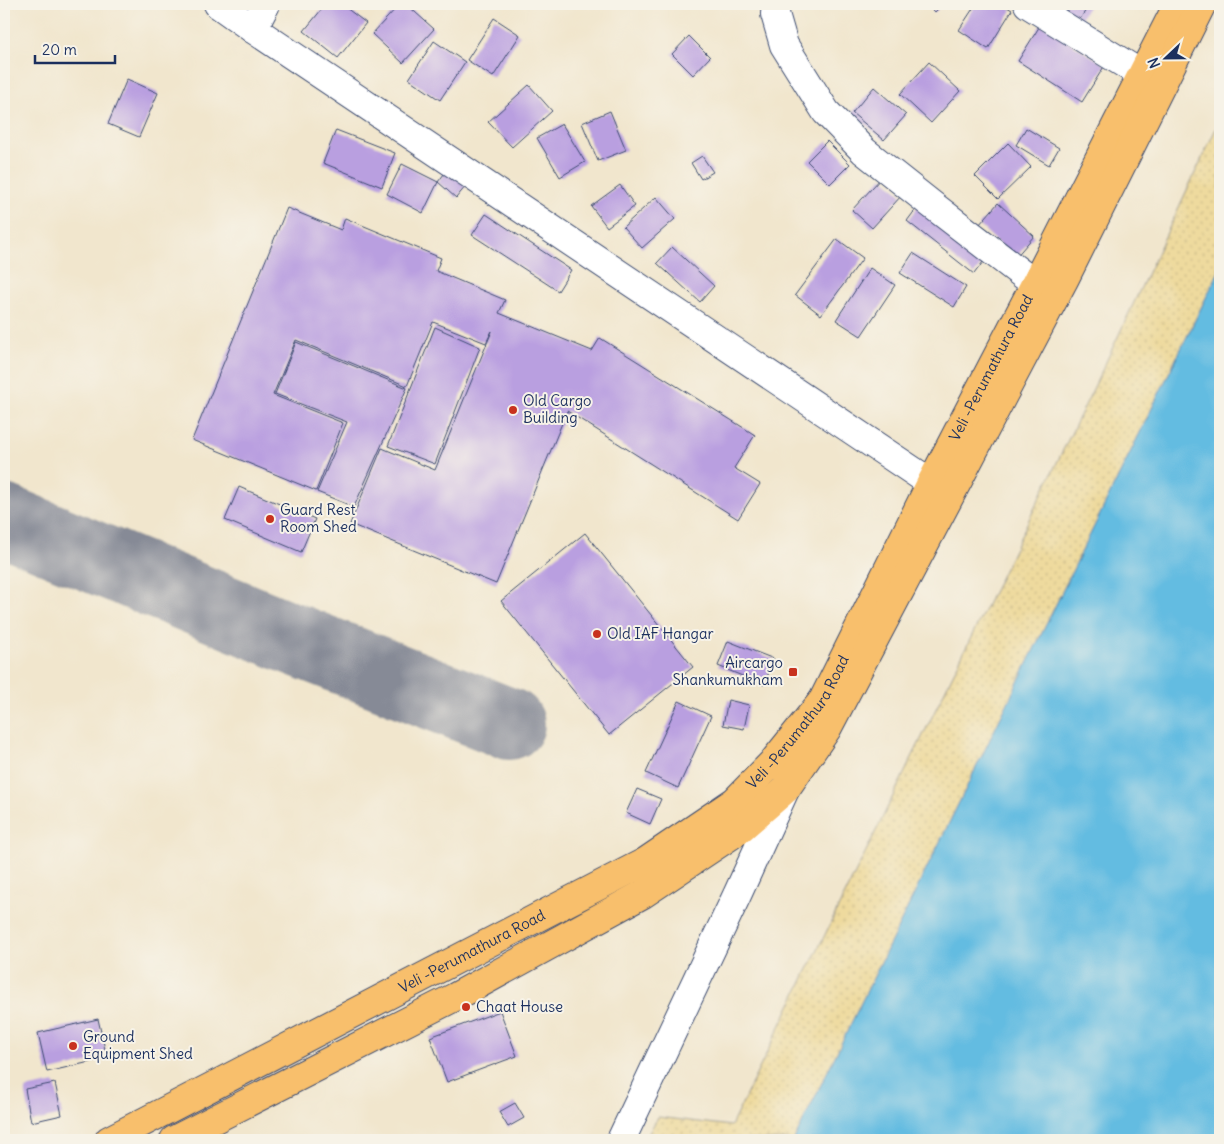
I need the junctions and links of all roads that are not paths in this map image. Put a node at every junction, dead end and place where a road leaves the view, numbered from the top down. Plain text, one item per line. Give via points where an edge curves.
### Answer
1 (218, 4) edge
2 (266, 4) edge
3 (776, 4) edge
4 (1028, 4) edge
5 (1178, 4) edge
6 (1202, 4) edge
7 (253, 29) junction
8 (1141, 74) junction
9 (1035, 284) junction
10 (931, 482) junction
11 (785, 790) junction
12 (109, 1140) edge
13 (174, 1140) edge
14 (620, 1140) edge

1 - 7 street
2 - 7 street
3 - 9 street via 775,14 784,45 826,112 864,151
4 - 8 street
5 - 8 main road, Veli -Perumathura Road
6 - 11 main road via 1066,278 827,729
7 - 10 street
8 - 9 main road, Veli -Perumathura Road
9 - 10 main road, Veli -Perumathura Road
10 - 12 main road, Veli -Perumathura Road via 823,700 774,762 735,801 645,862
11 - 13 main road via 739,830 643,894 455,997
11 - 14 street

